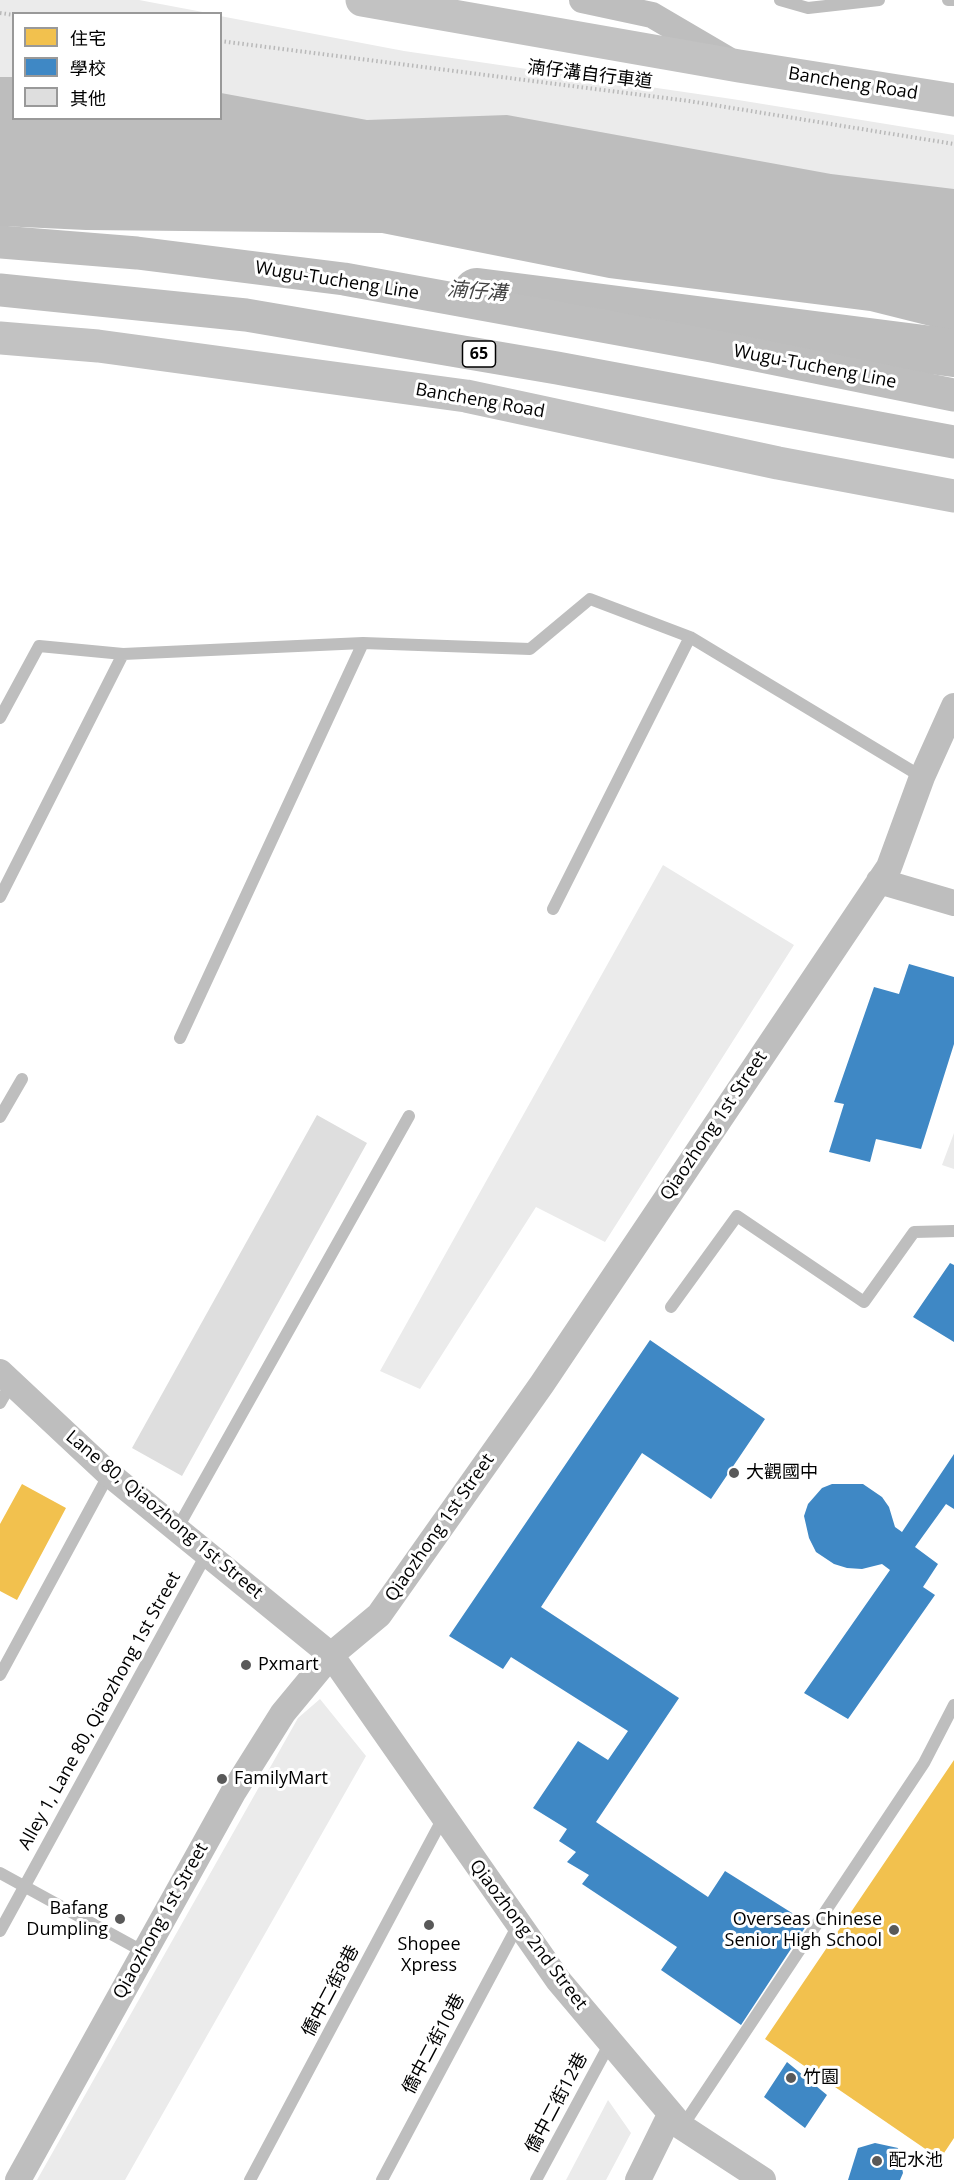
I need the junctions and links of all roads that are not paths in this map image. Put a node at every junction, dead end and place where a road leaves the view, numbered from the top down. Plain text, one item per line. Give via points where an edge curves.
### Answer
1 (362, 0) edge
2 (582, 0) edge
3 (780, 0) edge
4 (879, 0) edge
5 (948, 0) edge
6 (954, 0) edge
7 (740, 66) junction
8 (954, 100) edge
9 (0, 242) edge
10 (0, 290) edge
11 (0, 339) edge
12 (954, 395) edge
13 (954, 441) edge
14 (954, 496) edge
15 (690, 637) junction
16 (363, 643) junction
17 (123, 654) junction
18 (954, 706) edge
19 (0, 718) edge
20 (922, 777) junction
21 (879, 881) junction
22 (0, 897) edge
23 (954, 903) edge
24 (553, 909) dead end
25 (180, 1038) dead end
26 (22, 1079) dead end
27 (409, 1116) dead end
28 (0, 1117) edge
29 (954, 1231) edge
30 (671, 1307) dead end
31 (4, 1386) edge
32 (109, 1474) junction
33 (177, 1529) junction
34 (207, 1553) junction
35 (331, 1655) junction
36 (0, 1675) edge
37 (954, 1706) edge
38 (443, 1818) junction
39 (0, 1873) edge
40 (24, 1887) junction
41 (518, 1924) junction
42 (0, 1931) edge
43 (144, 1952) junction
44 (610, 2043) junction
45 (676, 2121) junction
46 (18, 2180) edge
47 (250, 2180) edge
48 (382, 2180) edge
49 (536, 2180) edge
50 (638, 2180) edge
51 (764, 2180) edge

1 - 7 street, Bancheng Road
2 - 7 street via 652,15
3 - 4 lane via 808,8
5 - 6 lane
7 - 8 street, Bancheng Road
9 - 12 highway, Wugu-Tucheng Line via 137,253 344,279
10 - 13 highway, 65 via 246,315
11 - 14 street, Bancheng Road via 98,346 466,396 778,463
15 - 16 lane via 590,599 530,649
15 - 20 lane
15 - 24 lane
16 - 17 lane
16 - 25 lane
17 - 19 lane via 39,646
17 - 22 lane
18 - 20 street, Qiaozhong 1st Street
20 - 21 street, Qiaozhong 1st Street via 889,867
21 - 23 street
21 - 35 street, Qiaozhong 1st Street via 542,1384 379,1615
26 - 28 lane
27 - 33 lane
29 - 30 lane via 914,1232 864,1302 737,1216
31 - 32 street, Lane 80, Qiaozhong 1st Street
32 - 33 street, Lane 80, Qiaozhong 1st Street
32 - 36 lane
33 - 34 street, Lane 80, Qiaozhong 1st Street
34 - 35 street, Lane 80, Qiaozhong 1st Street
34 - 40 lane, Alley 1, Lane 80, Qiaozhong 1st Street
35 - 38 street, Qiaozhong 2nd Street
35 - 43 street, Qiaozhong 1st Street via 283,1713 234,1791
37 - 45 lane via 924,1763
38 - 41 street, Qiaozhong 2nd Street
38 - 47 lane, 僑中二街8巷
39 - 40 lane
40 - 42 lane, Alley 1, Lane 80, Qiaozhong 1st Street
40 - 43 lane
41 - 44 street, Qiaozhong 2nd Street
41 - 48 lane, 僑中二街10巷
43 - 46 street, Qiaozhong 1st Street
44 - 45 street, Qiaozhong 2nd Street
44 - 49 lane, 僑中二街12巷
45 - 50 street
45 - 51 street, Qiaozhong 2nd Street

